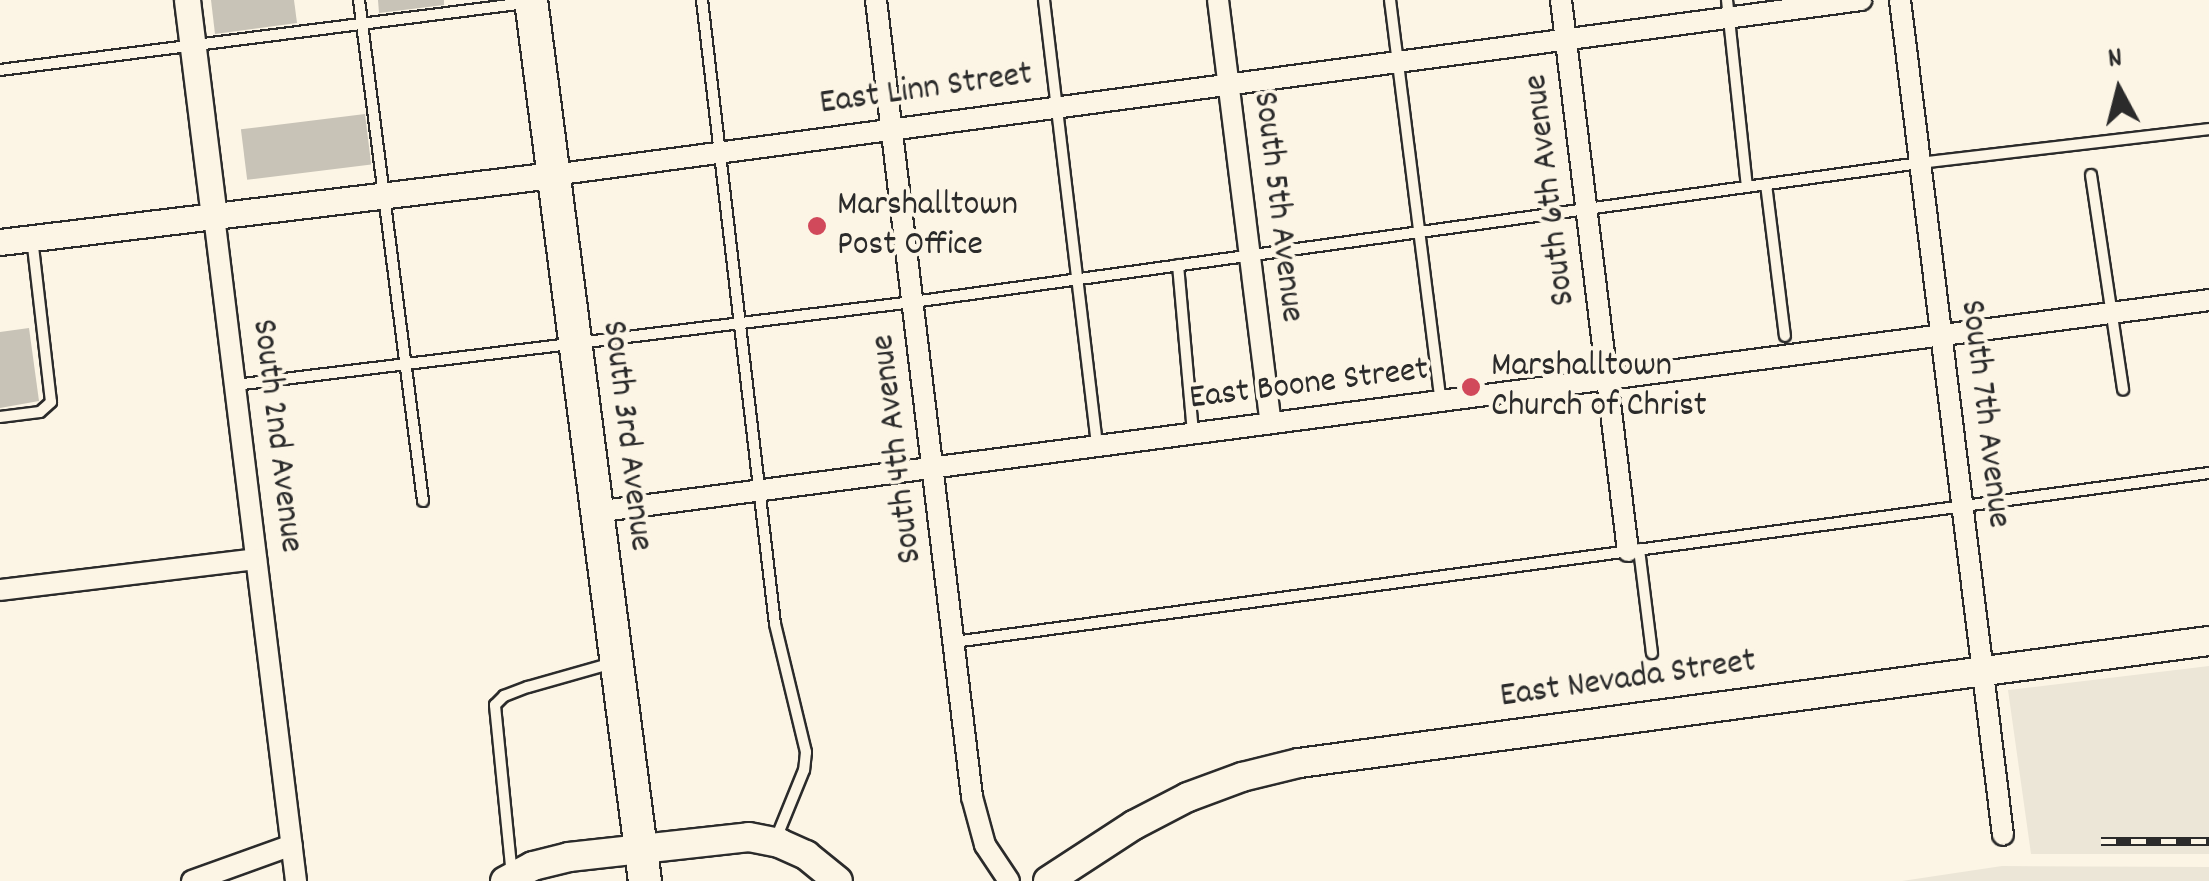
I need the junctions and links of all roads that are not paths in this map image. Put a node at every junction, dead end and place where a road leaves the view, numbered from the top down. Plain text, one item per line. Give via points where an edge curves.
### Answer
1 (187, 0) edge
2 (359, 0) edge
3 (702, 0) edge
4 (876, 0) edge
5 (1044, 0) edge
6 (1218, 0) edge
7 (1390, 0) edge
8 (1561, 0) edge
9 (1861, 0) edge
10 (1900, 0) edge
11 (536, 1) edge
12 (1728, 9) edge
13 (362, 24) junction
14 (1566, 40) junction
15 (193, 46) junction
16 (1398, 62) junction
17 (0, 70) edge
18 (1229, 84) junction
19 (1056, 108) junction
20 (2209, 129) edge
21 (892, 130) junction
22 (721, 152) junction
23 (1920, 163) junction
24 (553, 175) junction
25 (2091, 175) dead end
26 (1766, 184) junction
27 (1747, 186) junction
28 (386, 195) junction
29 (1586, 208) junction
30 (214, 216) junction
31 (1420, 232) junction
32 (32, 238) junction
33 (0, 242) edge
34 (1250, 256) junction
35 (1178, 265) junction
36 (1077, 280) junction
37 (2209, 300) edge
38 (913, 302) junction
39 (2110, 313) junction
40 (742, 323) junction
41 (1941, 335) junction
42 (1784, 336) dead end
43 (574, 344) junction
44 (408, 366) junction
45 (1606, 379) junction
46 (235, 385) junction
47 (2122, 390) dead end
48 (1441, 400) junction
49 (0, 417) edge
50 (1271, 422) junction
51 (1194, 433) junction
52 (1096, 446) junction
53 (933, 467) junction
54 (2209, 472) edge
55 (762, 490) junction
56 (423, 500) dead end
57 (1962, 506) junction
58 (595, 512) junction
59 (1633, 550) junction
60 (256, 559) junction
61 (0, 590) edge
62 (2209, 641) edge
63 (954, 642) junction
64 (1652, 653) dead end
65 (615, 663) junction
66 (1983, 670) junction
67 (2003, 835) dead end
68 (775, 842) junction
69 (292, 845) junction
70 (640, 847) junction
71 (509, 879) edge
72 (192, 881) edge
73 (296, 881) edge
74 (644, 881) edge
75 (838, 881) edge
76 (1009, 881) edge
77 (1048, 881) edge

1 - 15 street, South 2nd Avenue
2 - 13 lane
3 - 22 lane
4 - 21 street, South 4th Avenue
5 - 19 lane
6 - 18 street, South 5th Avenue
7 - 16 lane
8 - 14 street, South 6th Avenue
9 - 12 street, East Linn Street
10 - 23 street, South 7th Avenue
11 - 13 lane
11 - 24 main road, South 3rd Avenue
12 - 14 street, East Linn Street
12 - 27 lane
13 - 15 lane
13 - 28 lane
14 - 16 street, East Linn Street
14 - 29 street, South 6th Avenue
15 - 17 lane
15 - 30 street, South 2nd Avenue
16 - 18 street, East Linn Street
16 - 31 lane
18 - 19 street, East Linn Street
18 - 34 street, South 5th Avenue
19 - 21 street, East Linn Street
19 - 36 lane
20 - 23 lane
21 - 22 street, East Linn Street
21 - 38 street, South 4th Avenue
22 - 24 street, East Linn Street
22 - 40 lane
23 - 26 lane
23 - 41 street, South 7th Avenue
24 - 28 street, East Linn Street
24 - 43 main road, South 3rd Avenue
25 - 39 lane
26 - 27 lane
26 - 42 lane
27 - 29 lane
28 - 30 street, East Linn Street
28 - 44 lane
29 - 31 lane
29 - 45 street, South 6th Avenue
30 - 32 street, East Linn Street
30 - 46 street, South 2nd Avenue
31 - 34 lane
31 - 48 lane
32 - 33 street, East Linn Street
32 - 49 lane via 52,402 40,412
34 - 35 lane
34 - 50 street, South 5th Avenue
35 - 36 lane
35 - 51 lane
36 - 38 lane
36 - 52 lane
37 - 39 street, East Boone Street
38 - 40 lane
38 - 53 street, South 4th Avenue
39 - 41 street, East Boone Street
39 - 47 lane
40 - 43 lane
40 - 55 lane
41 - 45 street, East Boone Street
41 - 57 street, South 7th Avenue
43 - 44 lane
43 - 58 main road, South 3rd Avenue
44 - 46 lane
44 - 56 lane
45 - 48 street, East Boone Street
45 - 59 street, South 6th Avenue
46 - 60 street, South 2nd Avenue
48 - 50 street, East Boone Street
50 - 51 street, East Boone Street
51 - 52 street, East Boone Street
52 - 53 street, East Boone Street
53 - 55 street, East Boone Street
53 - 63 street, South 4th Avenue
54 - 57 lane
55 - 58 street, East Boone Street
55 - 68 lane via 775,624 806,752
57 - 59 lane
57 - 66 street, South 7th Avenue
58 - 65 main road, South 3rd Avenue
59 - 63 lane
59 - 64 lane
60 - 61 street
60 - 69 street, South 2nd Avenue
62 - 66 main road, East Nevada Street
63 - 76 street, South 4th Avenue via 972,797 985,845
65 - 70 main road, South 3rd Avenue
65 - 71 lane via 528,687 495,705
66 - 67 street, South 7th Avenue
66 - 77 main road, East Nevada Street via 1299,763 1188,798
68 - 70 main road via 716,838
68 - 75 main road via 806,855
69 - 72 street
69 - 73 street, South 2nd Avenue
70 - 71 main road via 549,860
70 - 74 main road, South 3rd Avenue

